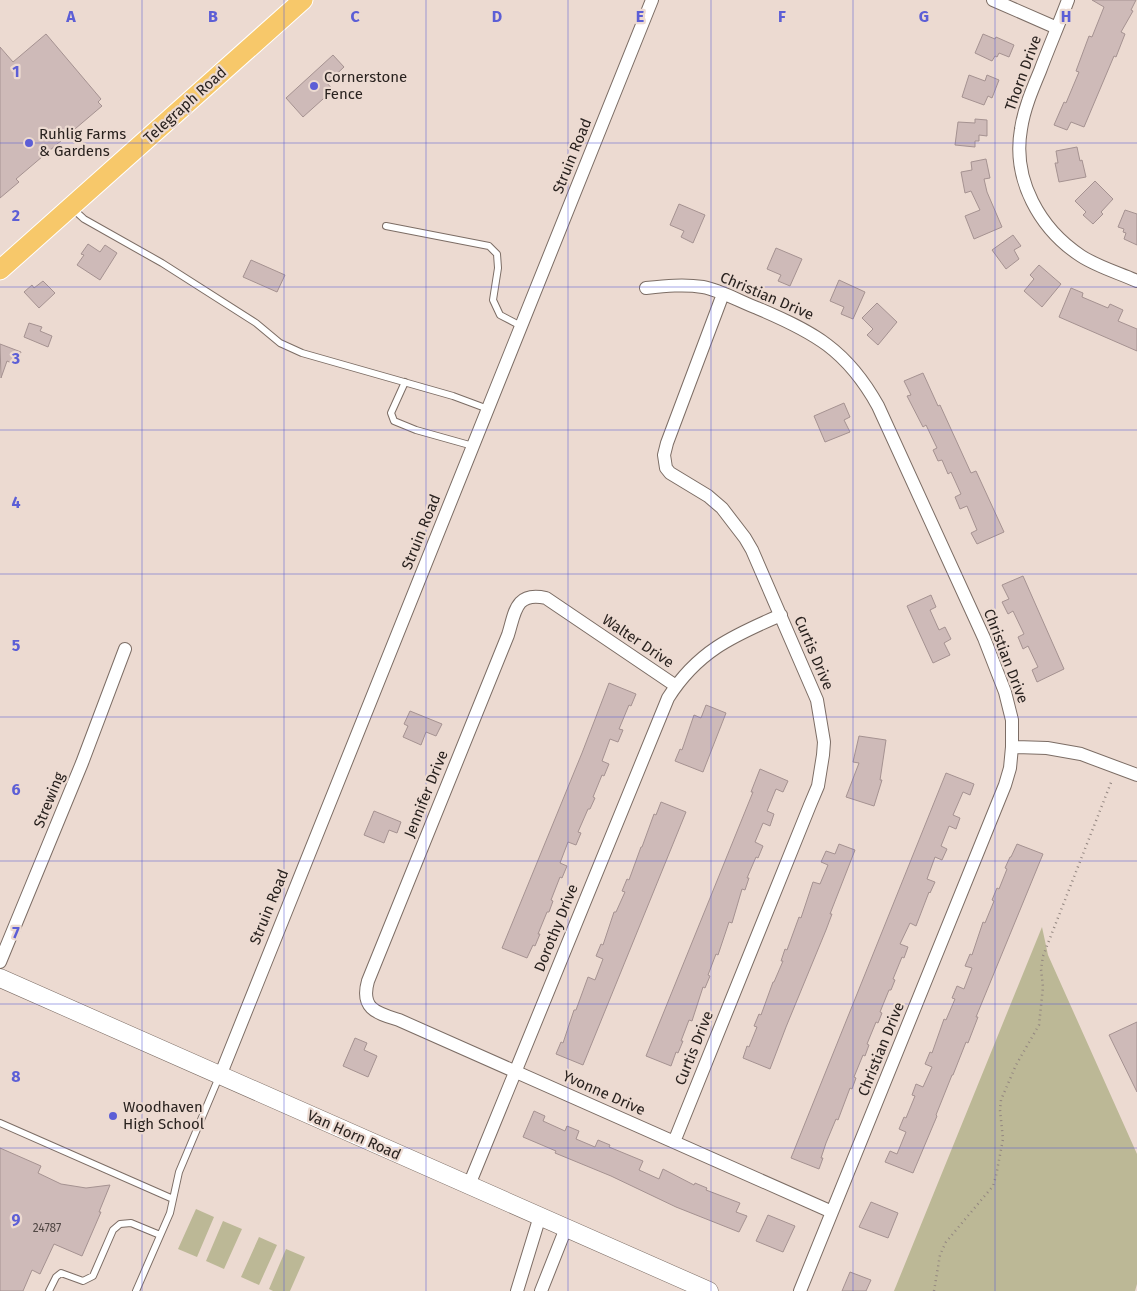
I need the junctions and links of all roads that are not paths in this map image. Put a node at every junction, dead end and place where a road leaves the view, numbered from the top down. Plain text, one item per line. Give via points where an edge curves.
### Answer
1 (303, 0) edge
2 (652, 0) edge
3 (993, 0) edge
4 (1068, 0) edge
5 (1057, 28) junction
6 (70, 206) junction
7 (386, 226) dead end
8 (0, 270) edge
9 (1137, 281) edge
10 (646, 288) dead end
11 (723, 294) junction
12 (521, 326) junction
13 (404, 382) junction
14 (488, 409) junction
15 (473, 446) junction
16 (522, 601) joint
17 (781, 615) junction
18 (125, 649) dead end
19 (676, 686) junction
20 (1012, 747) junction
21 (1137, 775) edge
22 (0, 962) edge
23 (0, 978) edge
24 (367, 1001) joint
25 (515, 1071) junction
26 (220, 1076) junction
27 (0, 1123) edge
28 (674, 1142) junction
29 (469, 1185) junction
30 (173, 1199) junction
31 (832, 1212) junction
32 (540, 1216) junction
33 (566, 1228) junction
34 (160, 1235) junction
35 (50, 1291) edge
36 (136, 1291) edge
37 (517, 1291) edge
38 (541, 1291) edge
39 (709, 1291) edge
40 (800, 1291) edge

1 - 6 main road, Telegraph Road
2 - 12 street, Struin Road
3 - 5 street
4 - 5 street, Thorn Drive
5 - 9 street, Thorn Drive via 1025,109 1020,144 1024,181 1040,216 1053,233 1100,266
6 - 8 main road, Telegraph Road
6 - 13 lane via 84,219 162,263 256,323 280,343 302,353
7 - 12 lane via 489,246 497,254 493,300 500,315
10 - 11 street, Christian Drive via 673,285 705,287
11 - 17 street, Curtis Drive via 667,443 664,461 670,473 708,496 737,526 752,550
11 - 20 street, Christian Drive via 814,334 845,360 869,389 992,656 1009,703
12 - 14 street, Struin Road
13 - 14 lane
13 - 15 lane via 391,413 394,420 416,430
14 - 15 street, Struin Road
15 - 26 street, Struin Road
16 - 19 street, Walter Drive via 537,596 546,598
16 - 24 street, Jennifer Drive via 515,610 508,635 368,982 365,991
17 - 19 street, Walter Drive via 713,649 693,665
17 - 28 street, Curtis Drive via 817,700 824,742 820,775
18 - 22 street, Strewing
19 - 25 street, Dorothy Drive via 662,711
20 - 21 street via 1047,748 1081,754
20 - 31 street, Christian Drive via 1008,776 998,803
23 - 26 main road, Van Horn Road
24 - 25 street, Yvonne Drive via 378,1014 399,1020
25 - 28 street, Yvonne Drive
25 - 29 street, Dorothy Drive
26 - 29 main road, Van Horn Road
26 - 30 lane via 179,1172
27 - 30 lane
28 - 31 street, Yvonne Drive
29 - 32 main road, Van Horn Road
30 - 34 lane
31 - 40 street, Christian Drive
32 - 33 main road, Van Horn Road
32 - 37 street
33 - 38 street
33 - 39 main road, Van Horn Road
34 - 35 lane via 131,1223 120,1224 113,1230 93,1276 83,1281 61,1273
34 - 36 lane

